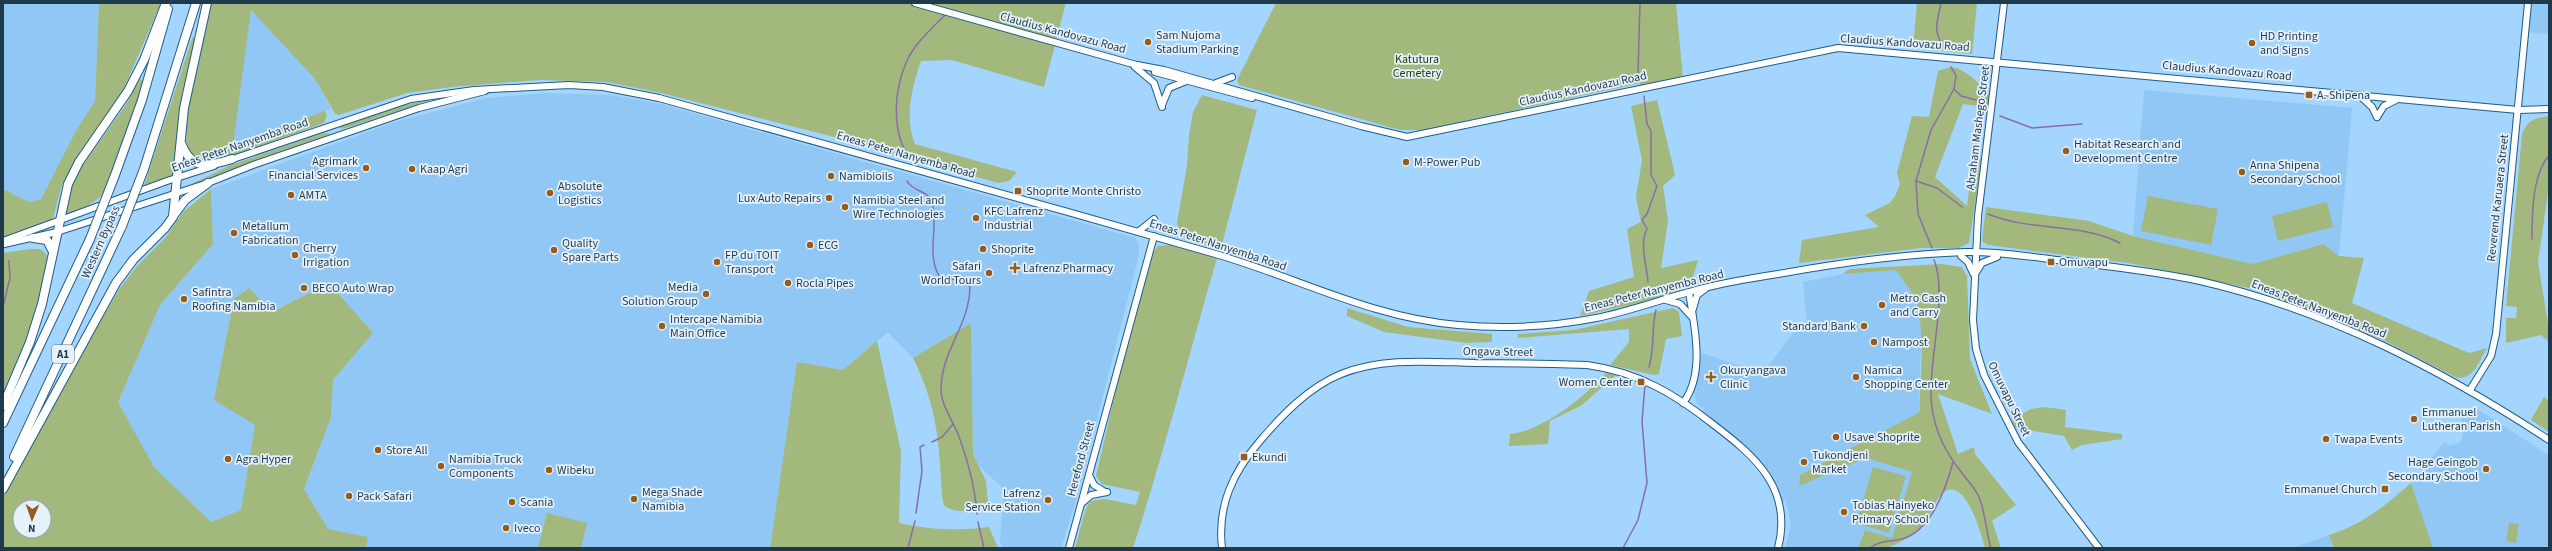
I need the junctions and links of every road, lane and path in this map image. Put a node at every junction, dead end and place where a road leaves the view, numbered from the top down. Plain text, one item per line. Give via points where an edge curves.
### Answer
1 (166, 3) edge
2 (170, 3) edge
3 (196, 3) edge
4 (207, 3) edge
5 (915, 3) edge
6 (2004, 3) edge
7 (2528, 3) edge
8 (1124, 62) junction
9 (1998, 62) junction
10 (1137, 65) junction
11 (1187, 81) junction
12 (1213, 83) junction
13 (488, 90) junction
14 (1242, 92) junction
15 (2358, 94) junction
16 (1270, 100) junction
17 (2426, 101) junction
18 (2549, 109) edge
19 (2518, 110) junction
20 (182, 144) junction
21 (232, 159) junction
22 (178, 178) junction
23 (208, 183) junction
24 (176, 192) junction
25 (173, 217) junction
26 (1154, 219) dead end
27 (59, 220) junction
28 (1139, 231) junction
29 (57, 232) junction
30 (1154, 236) junction
31 (33, 238) junction
32 (3, 242) edge
33 (52, 250) junction
34 (1946, 254) junction
35 (1976, 255) junction
36 (1960, 256) junction
37 (1997, 257) junction
38 (2036, 258) junction
39 (1975, 276) junction
40 (1710, 286) junction
41 (1689, 292) junction
42 (1660, 300) junction
43 (1693, 318) junction
44 (2470, 390) junction
45 (1683, 403) junction
46 (3, 406) edge
47 (3, 423) edge
48 (2549, 440) edge
49 (1089, 476) junction
50 (3, 482) edge
51 (3, 489) edge
52 (1078, 512) junction
53 (1069, 548) edge
54 (1222, 548) edge
55 (1778, 548) edge
56 (2098, 548) edge

1 - 27 highway via 144,60 128,90 79,162 68,184
2 - 47 highway, Western Bypass / A1, bridge via 142,100 90,239
3 - 50 highway, Western Bypass / A1, bridge via 144,169 122,226
4 - 20 highway via 184,108
5 - 8 main road, Claudius Kandovazu Road
6 - 9 main road, Abraham Mashego Street
7 - 19 main road, Reverend Karuaera Street
8 - 10 main road, Claudius Kandovazu Road
8 - 11 main road via 1144,72 1154,83 1162,107 1169,88 1176,83
9 - 15 main road, Claudius Kandovazu Road
9 - 16 main road, Claudius Kandovazu Road via 1850,48 1828,49 1407,137
9 - 35 main road, Abraham Mashego Street
10 - 11 main road, Claudius Kandovazu Road
10 - 12 main road, Claudius Kandovazu Road
11 - 16 main road, Claudius Kandovazu Road via 1240,96
12 - 14 main road, Claudius Kandovazu Road
12 - 14 main road via 1232,77 1234,86
13 - 21 main road, Eneas Peter Nanyemba Road via 406,100
13 - 23 main road, Eneas Peter Nanyemba Road via 419,108
13 - 28 main road, Eneas Peter Nanyemba Road via 569,85 603,87 654,96
14 - 16 main road, Claudius Kandovazu Road
15 - 17 main road, Claudius Kandovazu Road
15 - 17 main road via 2365,99 2377,117 2390,101
17 - 19 main road, Claudius Kandovazu Road
18 - 19 main road, Claudius Kandovazu Road
19 - 44 main road, Reverend Karuaera Street via 2494,345 2485,367
20 - 21 highway via 186,154 198,164 219,164
20 - 22 highway
21 - 22 main road, Eneas Peter Nanyemba Road
22 - 24 highway
22 - 27 main road, Eneas Peter Nanyemba Road
23 - 24 main road, Eneas Peter Nanyemba Road
23 - 25 highway via 185,200
24 - 25 highway
24 - 29 main road, Eneas Peter Nanyemba Road
25 - 51 highway via 133,260 116,283
26 - 28 main road
27 - 29 highway
27 - 32 main road, Eneas Peter Nanyemba Road
28 - 30 main road, Eneas Peter Nanyemba Road
29 - 31 main road, Eneas Peter Nanyemba Road
29 - 33 highway
30 - 42 main road, Eneas Peter Nanyemba Road via 1238,261 1370,308 1452,324 1523,326 1568,322 1620,312
30 - 49 main road, Hereford Street via 1125,323
31 - 32 main road, Eneas Peter Nanyemba Road
31 - 33 highway via 47,240
33 - 46 highway via 42,304 30,342
34 - 35 main road, Eneas Peter Nanyemba Road
34 - 36 main road, Eneas Peter Nanyemba Road
34 - 40 main road, Eneas Peter Nanyemba Road via 1839,264
35 - 36 main road, Eneas Peter Nanyemba Road
35 - 37 main road, Eneas Peter Nanyemba Road
35 - 38 main road, Eneas Peter Nanyemba Road
35 - 39 main road, Omuvapu Street
36 - 39 main road via 1970,265
37 - 38 main road, Eneas Peter Nanyemba Road
37 - 39 main road via 1982,263
38 - 44 main road, Eneas Peter Nanyemba Road via 2128,268 2196,280 2238,291 2302,312 2380,343
39 - 56 main road, Omuvapu Street via 1974,339 1984,375 2004,418 2023,450
40 - 41 main road, Eneas Peter Nanyemba Road
40 - 43 main road via 1697,295
41 - 42 main road, Eneas Peter Nanyemba Road
41 - 43 main road
42 - 43 main road via 1680,304
43 - 45 main road via 1696,363
44 - 48 main road, Eneas Peter Nanyemba Road
45 - 54 main road, Ongava Street via 1649,382 1587,365 1394,362 1341,374 1298,402 1262,439 1240,467 1226,495 1221,531
45 - 55 main road, Ongava Street via 1748,451 1764,470 1778,501 1781,533
49 - 52 main road, Hereford Street
49 - 52 main road via 1094,485 1107,492 1086,498
52 - 53 main road, Hereford Street

